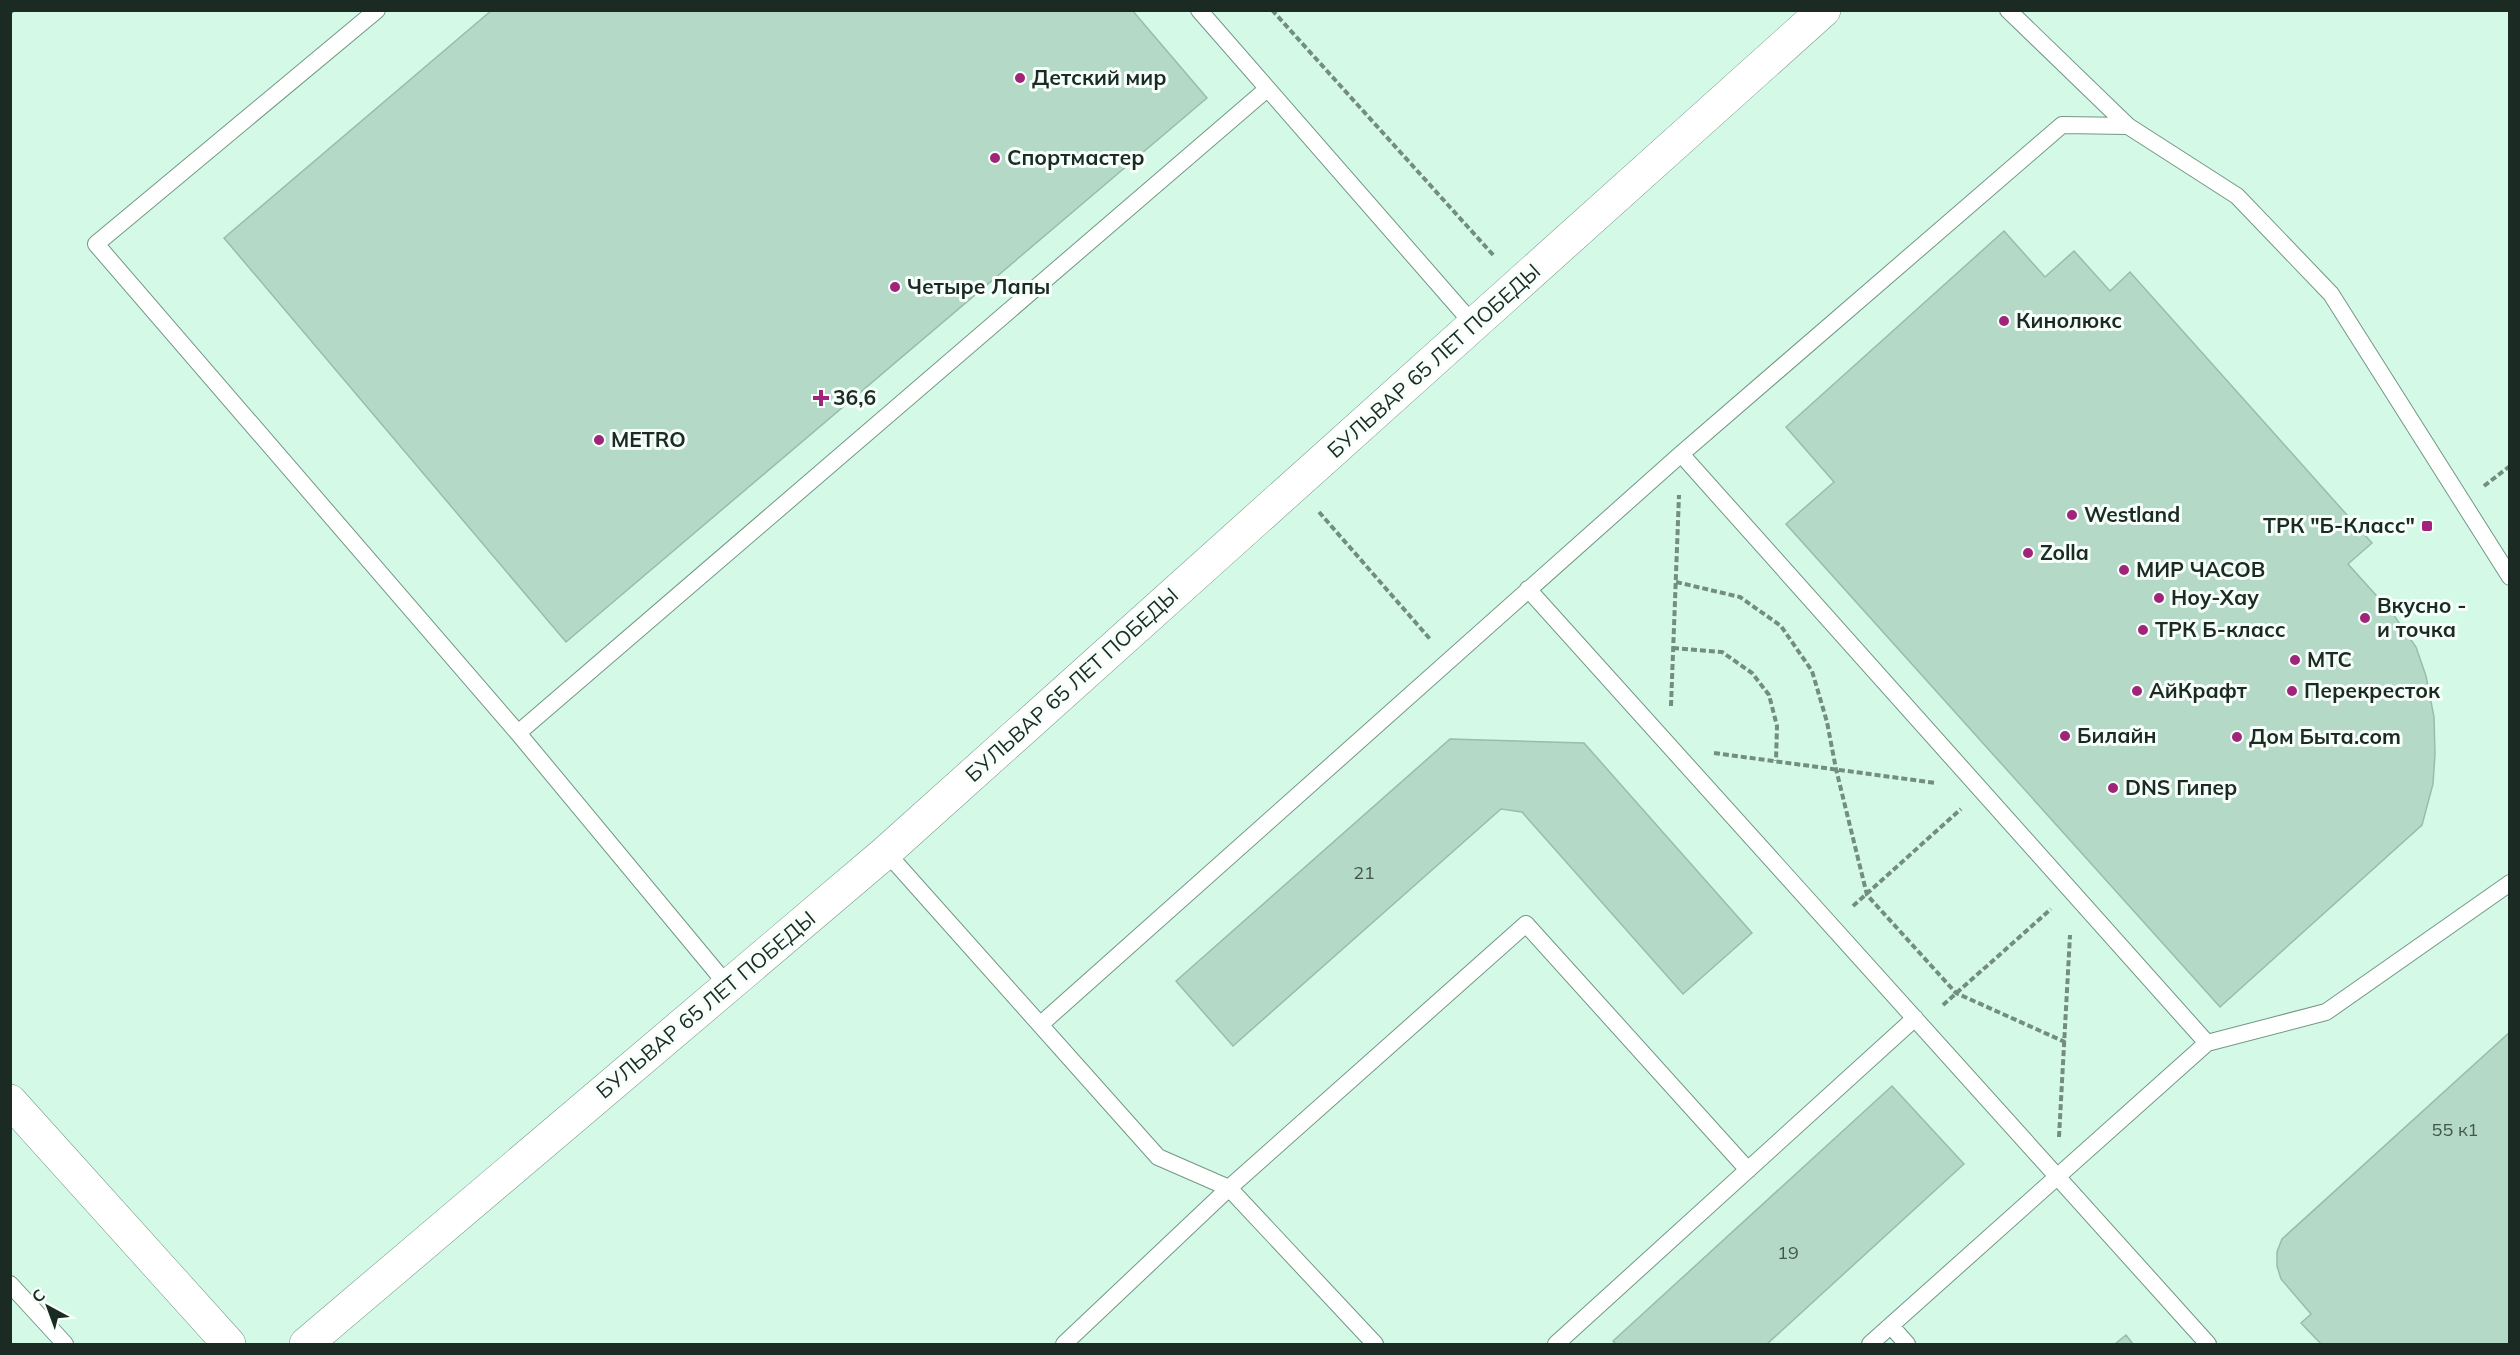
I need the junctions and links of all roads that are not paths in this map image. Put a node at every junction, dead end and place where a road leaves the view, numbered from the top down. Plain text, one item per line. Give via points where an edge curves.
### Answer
1 (377, 10) edge
2 (1199, 10) edge
3 (1824, 10) edge
4 (2008, 10) edge
5 (1267, 89) junction
6 (2128, 126) junction
7 (1474, 325) junction
8 (1681, 454) junction
9 (2510, 577) edge
10 (1528, 589) junction
11 (518, 732) junction
12 (886, 852) junction
13 (2510, 884) edge
14 (728, 986) junction
15 (1917, 1022) junction
16 (1041, 1024) junction
17 (2207, 1043) junction
18 (10, 1101) edge
19 (1748, 1170) junction
20 (2056, 1176) junction
21 (1229, 1188) junction
22 (10, 1284) edge
23 (1891, 1326) junction
24 (65, 1344) edge
25 (229, 1344) edge
26 (306, 1344) edge
27 (1064, 1344) edge
28 (1375, 1344) edge
29 (1556, 1344) edge
30 (1870, 1344) edge
31 (1907, 1344) edge
32 (2208, 1344) edge

1 - 11 lane via 96,244
2 - 5 lane
3 - 7 street, БУЛЬВАР 65 ЛЕТ ПОБЕДЫ
4 - 6 lane
5 - 7 lane
5 - 11 lane
6 - 8 lane via 2062,125
6 - 9 lane via 2237,196 2331,294
7 - 12 street, БУЛЬВАР 65 ЛЕТ ПОБЕДЫ
8 - 10 lane
8 - 17 lane
10 - 15 lane
10 - 16 lane
11 - 14 lane
12 - 14 street, БУЛЬВАР 65 ЛЕТ ПОБЕДЫ
12 - 16 lane
13 - 17 lane via 2326,1012
14 - 26 street, БУЛЬВАР 65 ЛЕТ ПОБЕДЫ
15 - 19 lane
15 - 20 lane
16 - 21 lane via 1158,1157
17 - 20 lane
18 - 25 street
19 - 21 lane via 1526,924
19 - 29 lane
20 - 23 lane
20 - 32 lane
21 - 27 lane
21 - 28 lane
22 - 24 lane
23 - 30 lane
23 - 31 lane

